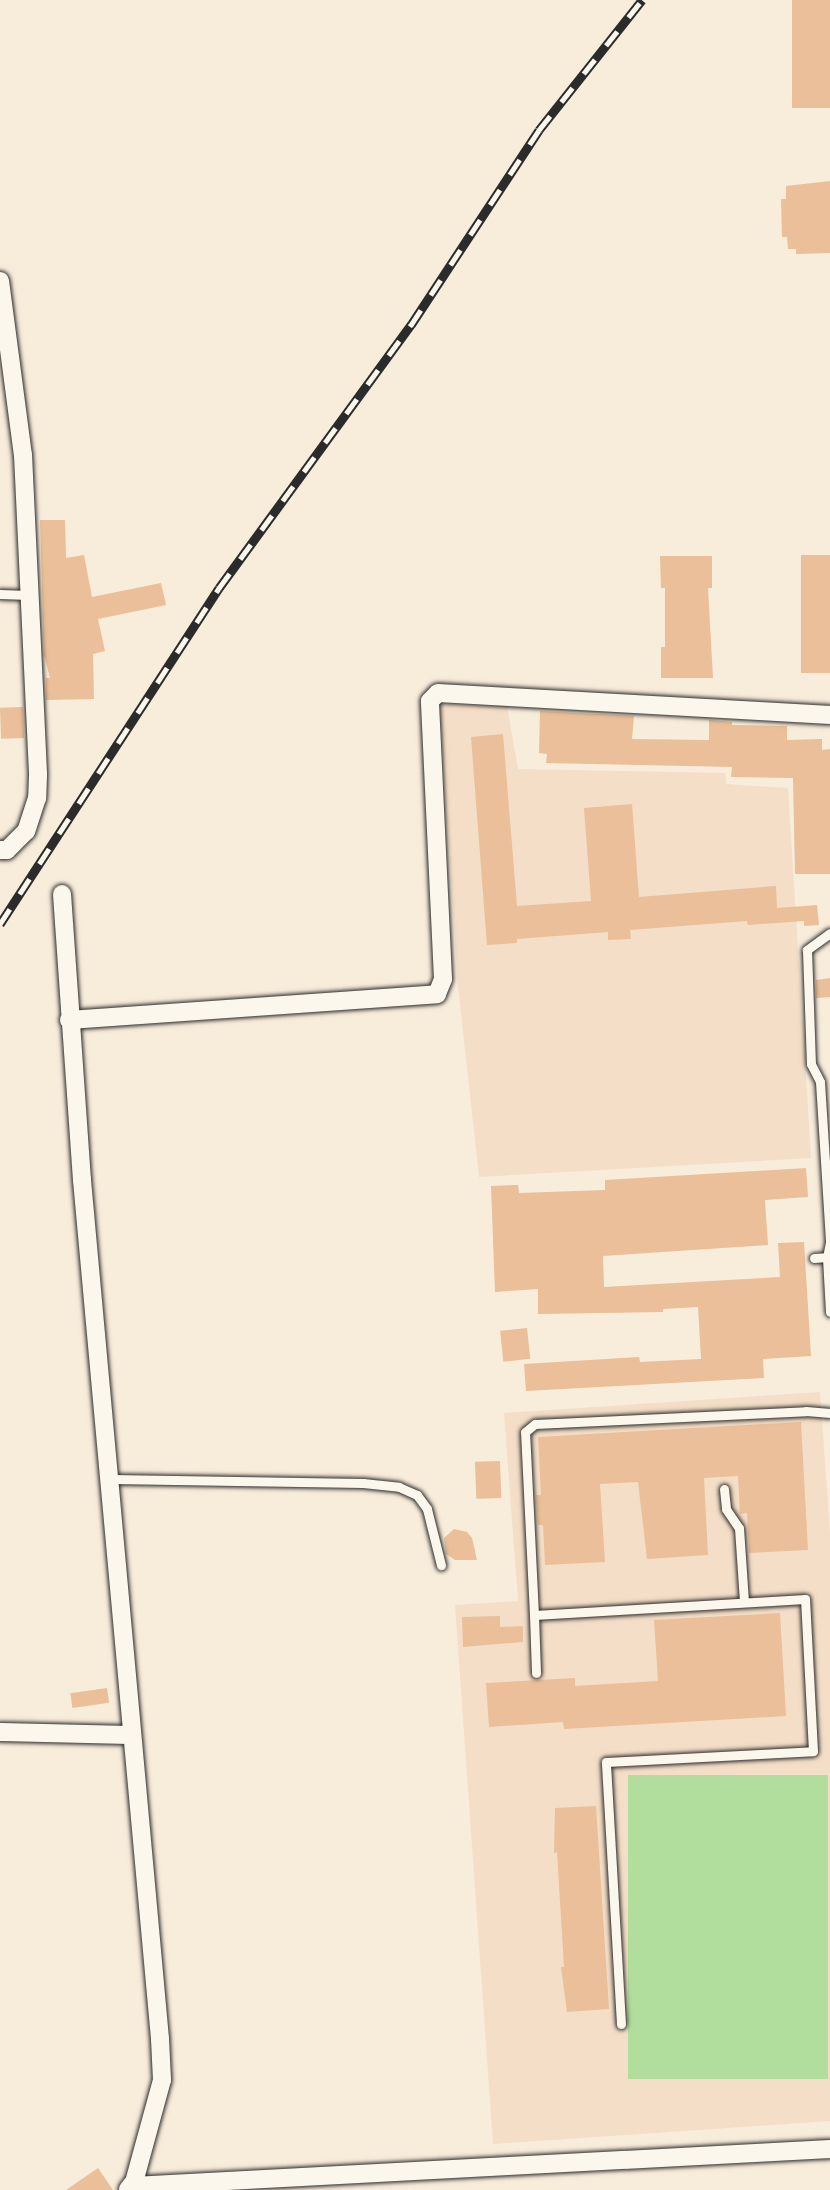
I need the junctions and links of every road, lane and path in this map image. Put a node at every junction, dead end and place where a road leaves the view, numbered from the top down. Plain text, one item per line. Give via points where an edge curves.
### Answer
1 (0, 281) edge
2 (0, 594) edge
3 (28, 595) junction
4 (830, 715) edge
5 (0, 850) edge
6 (62, 894) dead end
7 (830, 933) edge
8 (69, 1020) junction
9 (814, 1258) dead end
10 (828, 1258) edge
11 (830, 1312) edge
12 (830, 1413) edge
13 (111, 1479) junction
14 (724, 1489) dead end
15 (441, 1565) dead end
16 (744, 1601) junction
17 (534, 1615) junction
18 (536, 1673) dead end
19 (0, 1732) edge
20 (131, 1735) junction
21 (621, 2024) dead end
22 (830, 2149) edge
23 (131, 2188) edge

1 - 3 street via 23,455
2 - 3 lane
3 - 5 street via 37,798 26,831 7,850
4 - 8 street via 438,693 430,701 443,979 437,994
6 - 8 street
7 - 10 lane via 807,950
8 - 13 street
9 - 10 lane
10 - 11 lane
12 - 17 lane via 535,1424 525,1432
13 - 15 lane via 399,1487 417,1495 427,1509
13 - 20 street
14 - 16 lane via 726,1509 739,1528
16 - 17 lane
16 - 21 lane via 805,1599 813,1751 606,1762
17 - 18 lane
19 - 20 street
20 - 23 street via 162,2080
22 - 23 street

